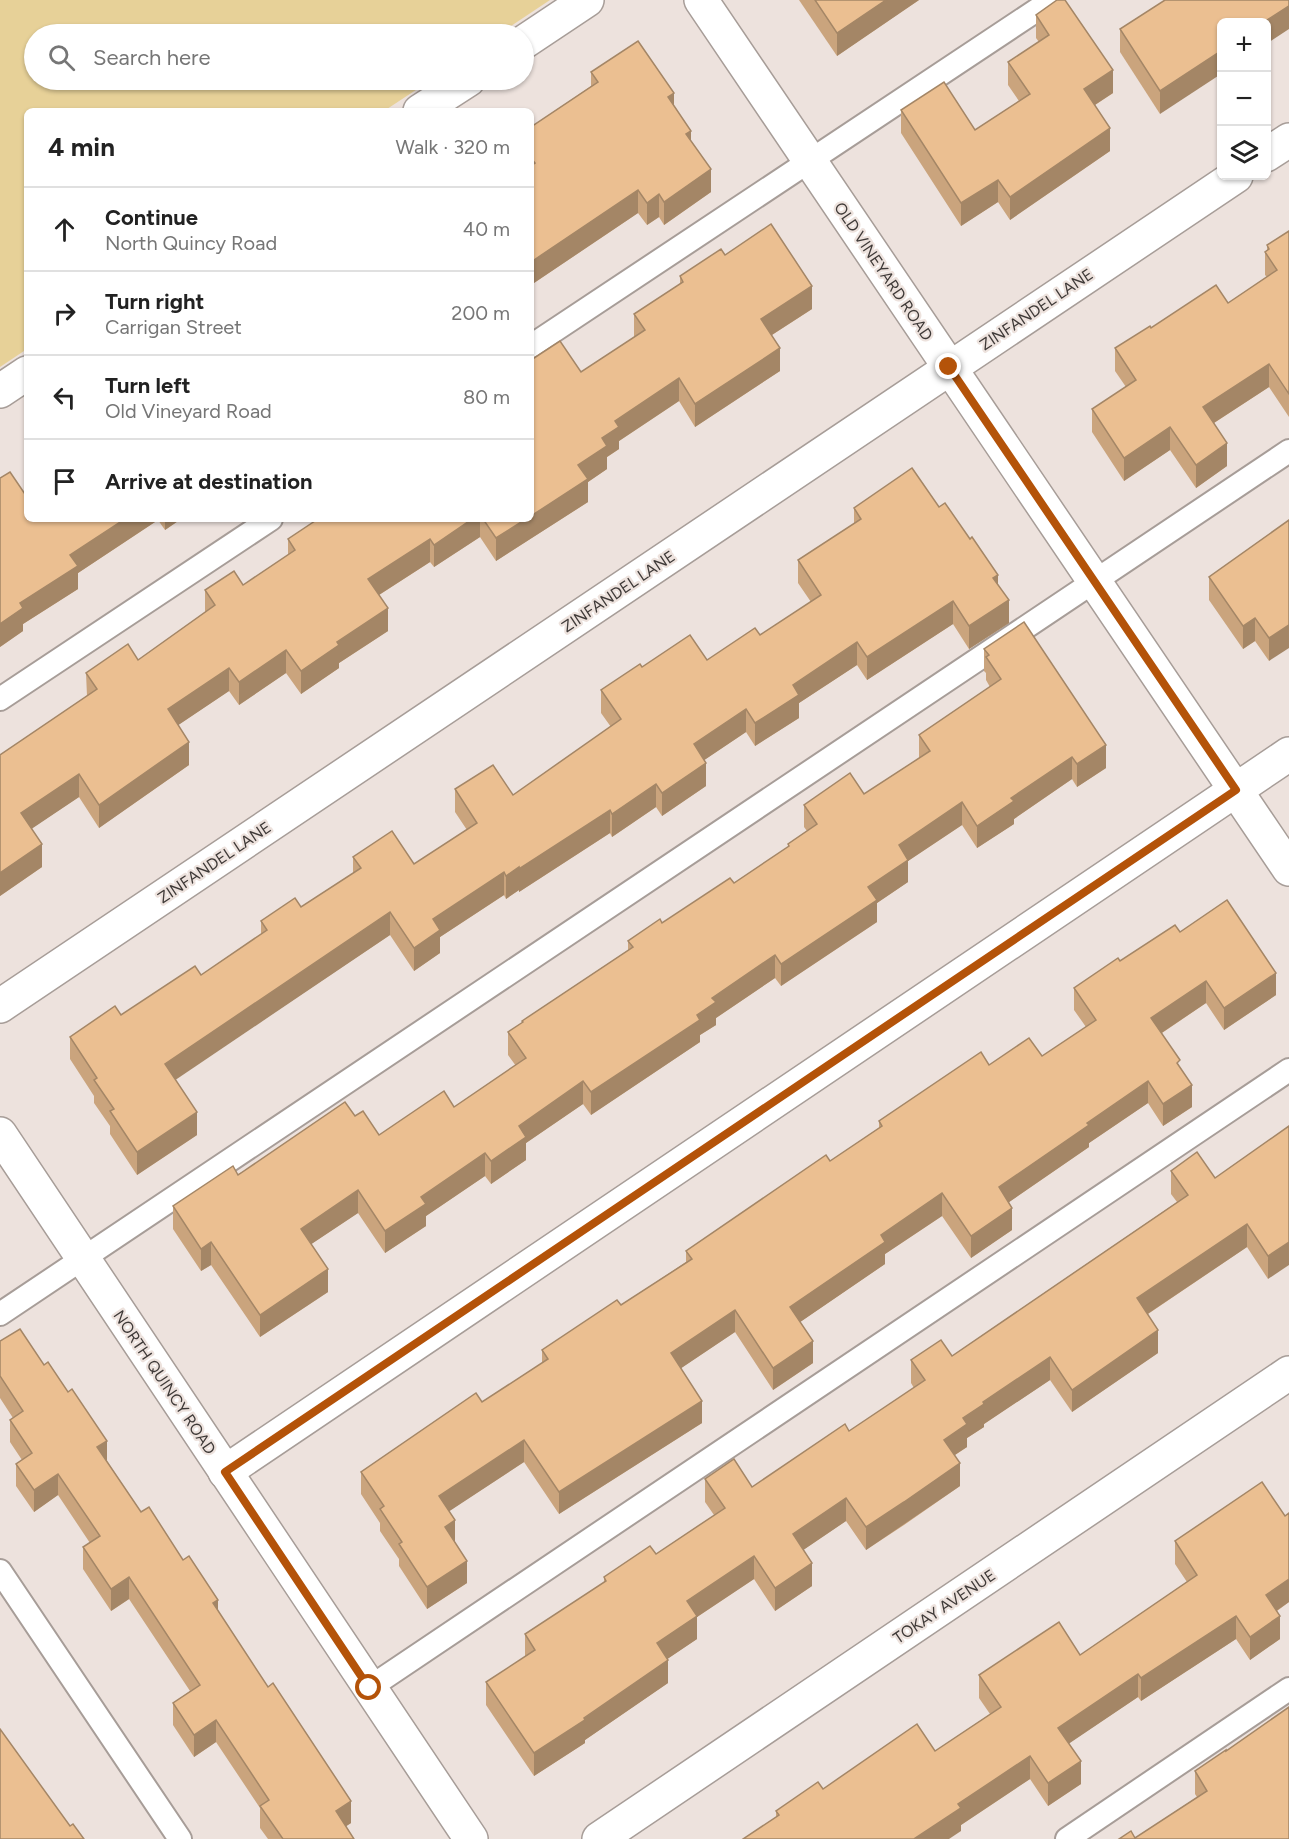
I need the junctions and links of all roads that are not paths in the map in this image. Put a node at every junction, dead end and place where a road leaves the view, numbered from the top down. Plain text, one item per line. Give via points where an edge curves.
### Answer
1 (587, 0) edge
2 (701, 0) edge
3 (1052, 0) edge
4 (534, 35) edge
5 (453, 90) edge
6 (425, 108) edge
7 (1289, 140) edge
8 (1271, 152) edge
9 (810, 161) junction
10 (1230, 180) edge
11 (534, 344) edge
12 (949, 367) junction
13 (24, 375) edge
14 (0, 391) edge
15 (1289, 451) edge
16 (266, 522) edge
17 (1095, 582) junction
18 (0, 699) edge
19 (1289, 754) edge
20 (1236, 790) junction
21 (1289, 869) edge
22 (0, 1006) edge
23 (1289, 1070) edge
24 (0, 1134) edge
25 (83, 1259) junction
26 (0, 1314) edge
27 (1289, 1373) edge
28 (225, 1472) junction
29 (0, 1571) edge
30 (369, 1688) junction
31 (1289, 1689) edge
32 (180, 1839) edge
33 (471, 1839) edge
34 (599, 1839) edge
35 (1067, 1839) edge

1 - 4 street
2 - 9 street, OLD VINEYARD ROAD
3 - 9 lane
5 - 6 street
7 - 8 street
9 - 11 lane
9 - 12 street, OLD VINEYARD ROAD
10 - 12 street, ZINFANDEL LANE
12 - 17 street, OLD VINEYARD ROAD
12 - 22 street, ZINFANDEL LANE
13 - 14 street
15 - 17 lane
16 - 18 lane
17 - 20 street, OLD VINEYARD ROAD
17 - 25 lane
19 - 20 street
20 - 21 street, OLD VINEYARD ROAD
20 - 28 street
23 - 30 lane
24 - 25 street, NORTH QUINCY ROAD
25 - 26 lane
25 - 28 street, NORTH QUINCY ROAD
27 - 34 street, TOKAY AVENUE
28 - 30 street, NORTH QUINCY ROAD
29 - 32 lane
30 - 33 street, NORTH QUINCY ROAD
31 - 35 lane

